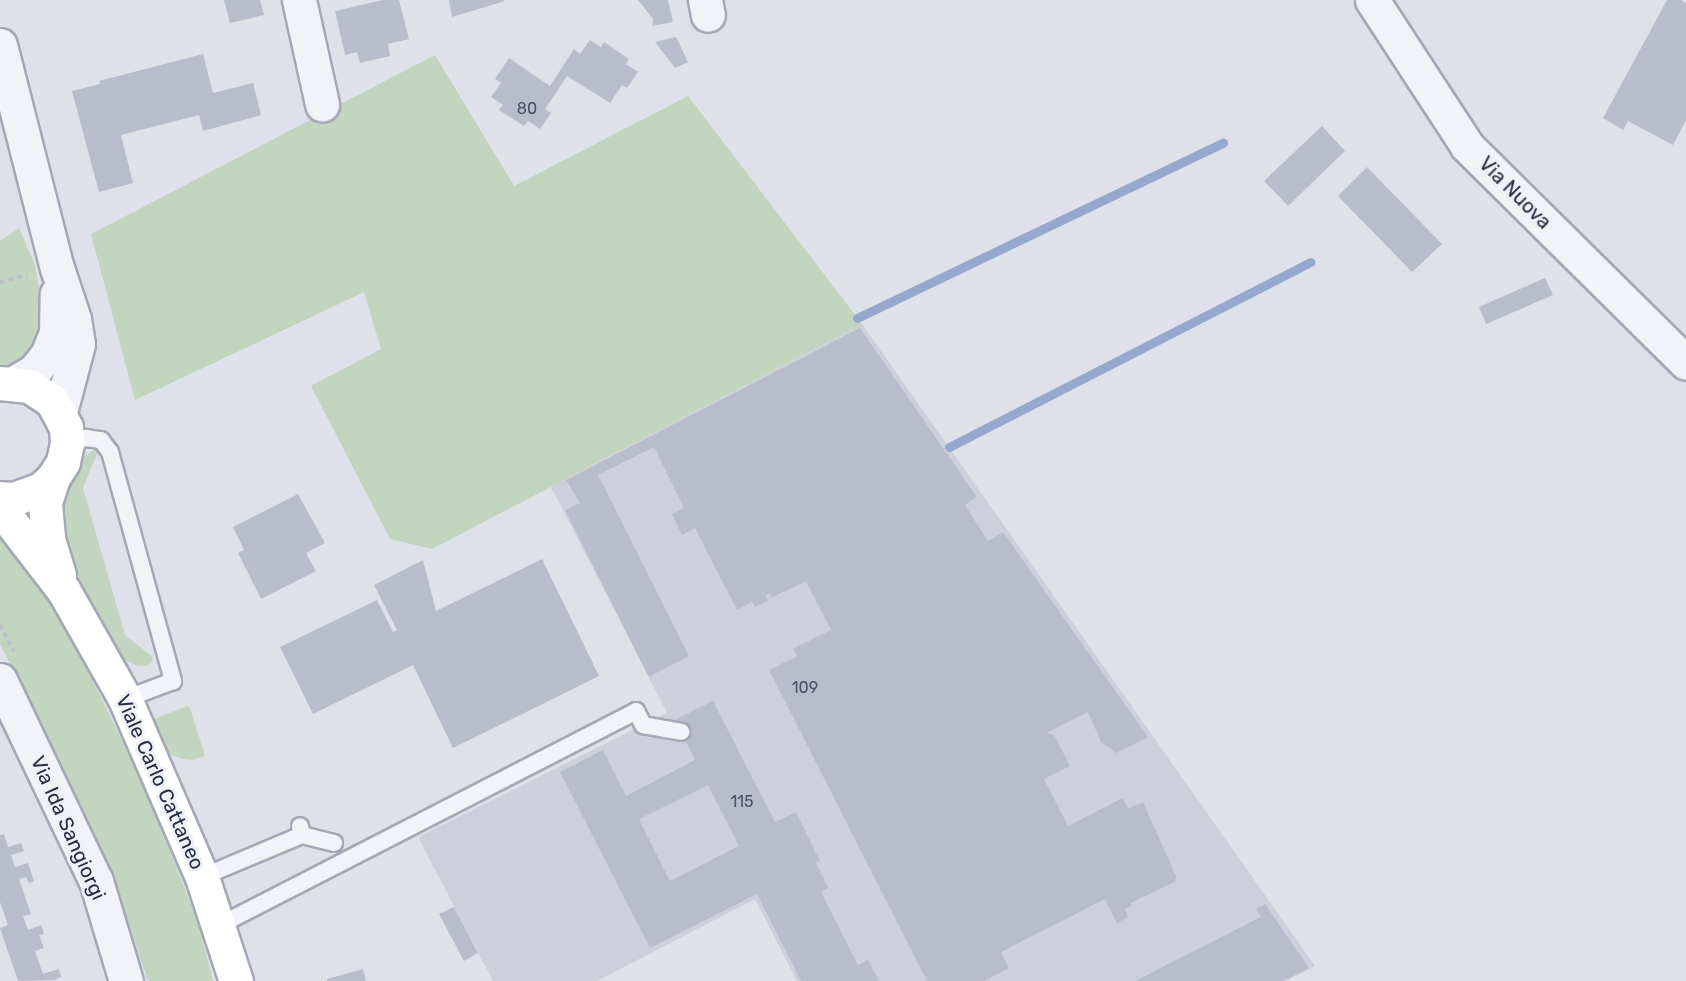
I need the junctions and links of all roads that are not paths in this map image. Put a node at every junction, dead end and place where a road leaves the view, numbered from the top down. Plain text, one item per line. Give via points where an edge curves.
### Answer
1 (299, 0) edge
2 (1372, 0) edge
3 (0, 45) edge
4 (322, 104) dead end
5 (57, 268) junction
6 (1686, 363) edge
7 (8, 382) edge
8 (60, 412) junction
9 (67, 443) junction
10 (53, 478) junction
11 (0, 498) edge
12 (0, 508) edge
13 (64, 591) junction
14 (0, 680) edge
15 (125, 699) junction
16 (681, 732) dead end
17 (334, 843) dead end
18 (202, 877) junction
19 (220, 925) junction
20 (126, 981) edge
21 (236, 981) edge

1 - 4 street
2 - 6 street, Via Nuova via 1467,146
3 - 5 street
5 - 7 street via 56,333 34,370
5 - 8 street via 68,294 78,344
7 - 8 main road via 41,392
8 - 9 main road
9 - 10 main road, Viale Carlo Cattaneo via 63,462
9 - 15 lane via 86,438 101,440 110,452 173,681
10 - 11 main road via 28,495
10 - 13 main road, Viale Carlo Cattaneo via 45,503 48,539
12 - 13 main road, Viale Carlo Cattaneo
13 - 15 main road, Viale Carlo Cattaneo
14 - 20 street, Via Ida Sangiorgi via 96,881
15 - 18 main road, Viale Carlo Cattaneo
16 - 19 lane via 643,725 636,711
17 - 18 lane via 301,831
18 - 19 main road, Viale Carlo Cattaneo
19 - 21 main road, Viale Carlo Cattaneo

